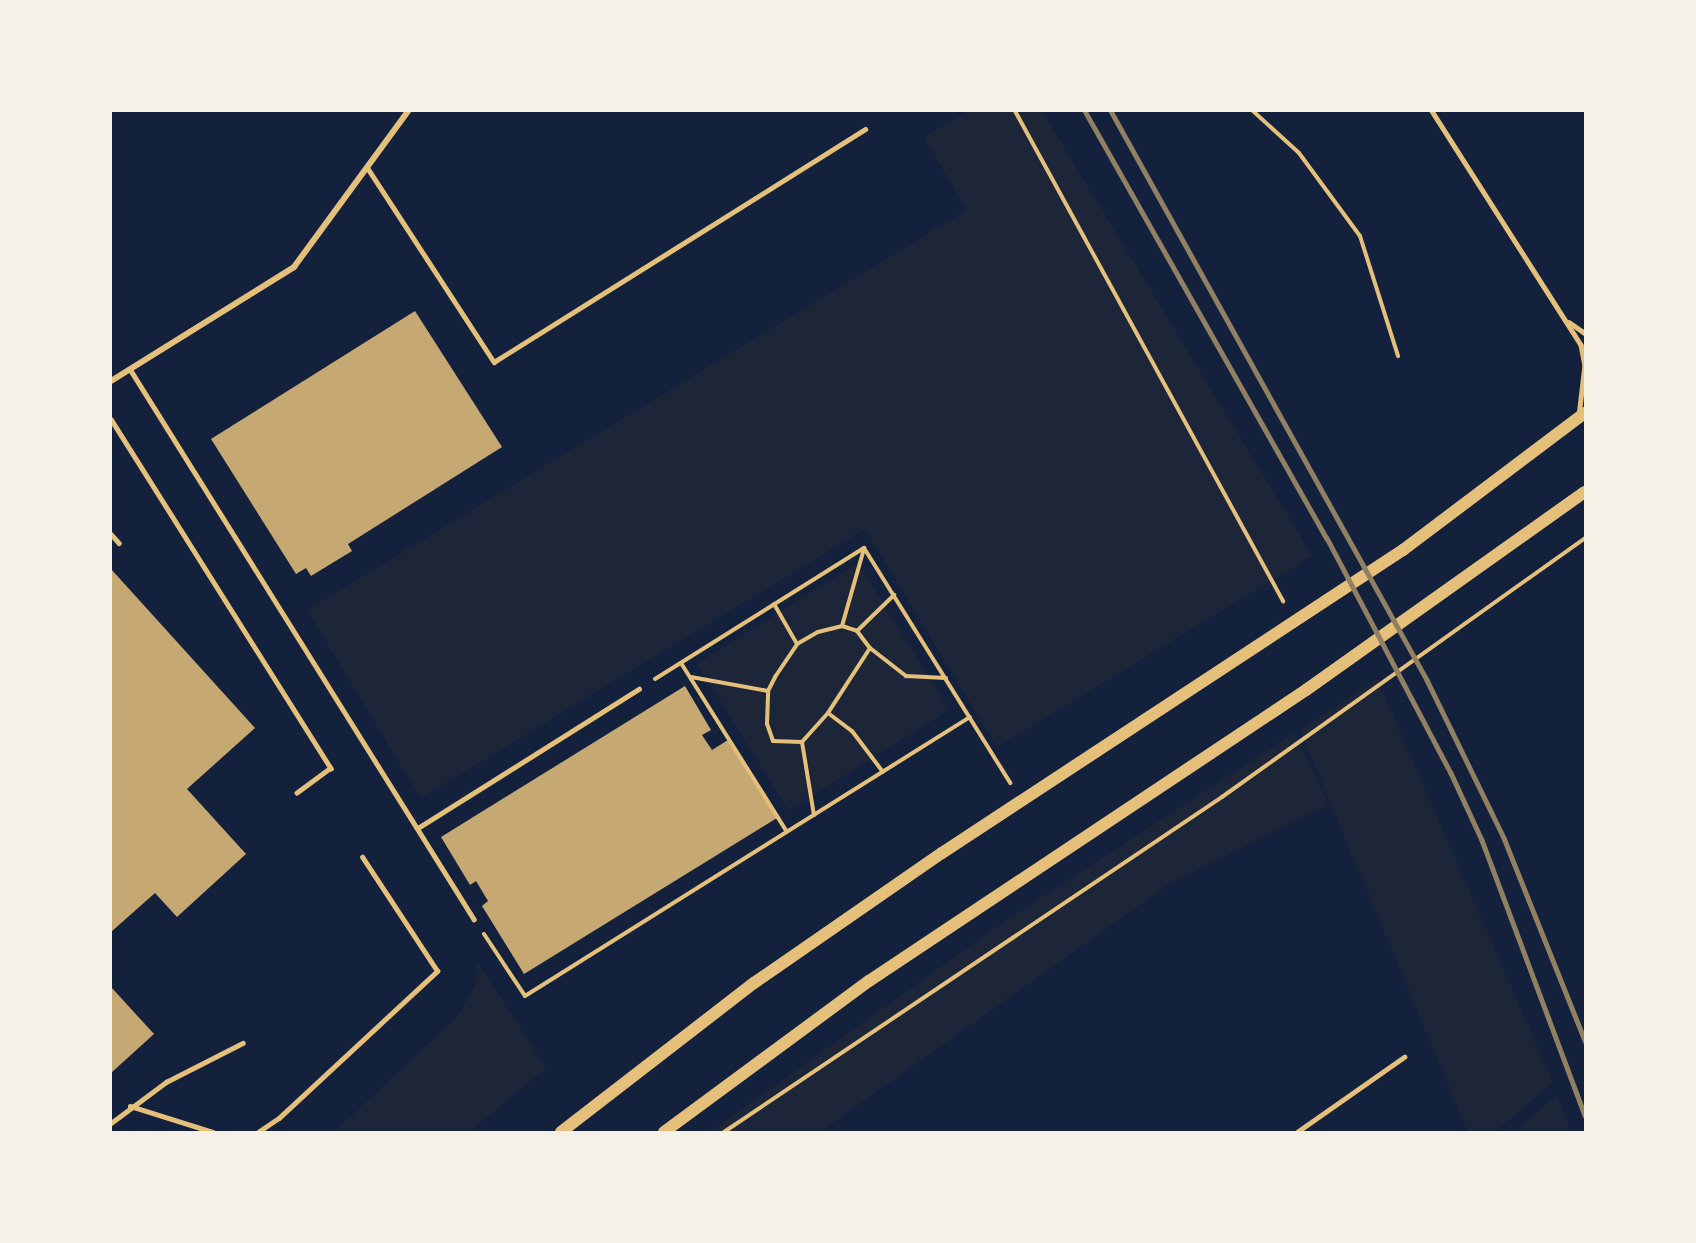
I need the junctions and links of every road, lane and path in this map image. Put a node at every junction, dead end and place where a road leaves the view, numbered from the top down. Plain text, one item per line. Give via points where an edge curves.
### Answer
1 (408, 111) edge
2 (1015, 111) edge
3 (1253, 111) edge
4 (1432, 111) edge
5 (865, 129) dead end
6 (367, 167) junction
7 (1567, 321) junction
8 (1585, 333) edge
9 (1398, 356) dead end
10 (130, 369) junction
11 (111, 381) edge
12 (1582, 416) edge
13 (111, 419) edge
14 (1585, 492) edge
15 (111, 534) edge
16 (1585, 538) edge
17 (119, 543) dead end
18 (864, 548) junction
19 (894, 595) junction
20 (774, 604) junction
21 (1295, 623) junction
22 (842, 626) junction
23 (857, 631) junction
24 (797, 644) junction
25 (870, 648) junction
26 (681, 663) junction
27 (690, 676) junction
28 (945, 678) junction
29 (639, 689) joint
30 (768, 691) junction
31 (828, 713) junction
32 (970, 717) junction
33 (802, 742) junction
34 (883, 772) junction
35 (297, 793) dead end
36 (1018, 803) junction
37 (814, 815) junction
38 (418, 828) junction
39 (787, 832) junction
40 (362, 857) dead end
41 (474, 919) joint
42 (243, 1043) dead end
43 (1404, 1057) dead end
44 (129, 1106) junction
45 (111, 1123) edge
46 (213, 1132) edge
47 (258, 1132) edge
48 (561, 1132) edge
49 (664, 1132) edge
50 (724, 1132) edge
51 (1297, 1132) edge

1 - 6 street
2 - 21 path
3 - 9 path via 1299,153 1360,236
4 - 7 lane
5 - 6 lane via 494,362
6 - 10 street via 294,267
7 - 8 lane
7 - 12 lane via 1581,345 1585,364
10 - 11 street
10 - 38 lane
12 - 21 main road via 1469,503
13 - 35 lane via 331,768
14 - 49 main road via 1306,690 869,981
15 - 17 lane
16 - 50 path via 1222,797
18 - 19 path
18 - 20 path
18 - 22 path
19 - 23 path
19 - 28 path
20 - 24 path
20 - 26 path
21 - 36 main road
22 - 23 path
22 - 24 path via 818,632
23 - 25 path
24 - 30 path
25 - 28 path via 906,676
25 - 31 path
26 - 27 path
26 - 29 path
27 - 30 path
27 - 39 path
28 - 32 path
29 - 38 lane
30 - 33 path via 767,724 773,741
31 - 33 path
31 - 34 path via 852,731
32 - 34 path
32 - 36 path via 1006,775
33 - 37 path
34 - 37 path
36 - 48 main road via 754,983
37 - 39 path
38 - 41 lane
39 - 41 path via 525,996
40 - 47 lane via 437,971 279,1118
42 - 44 lane
43 - 51 lane
44 - 45 lane
44 - 46 lane

